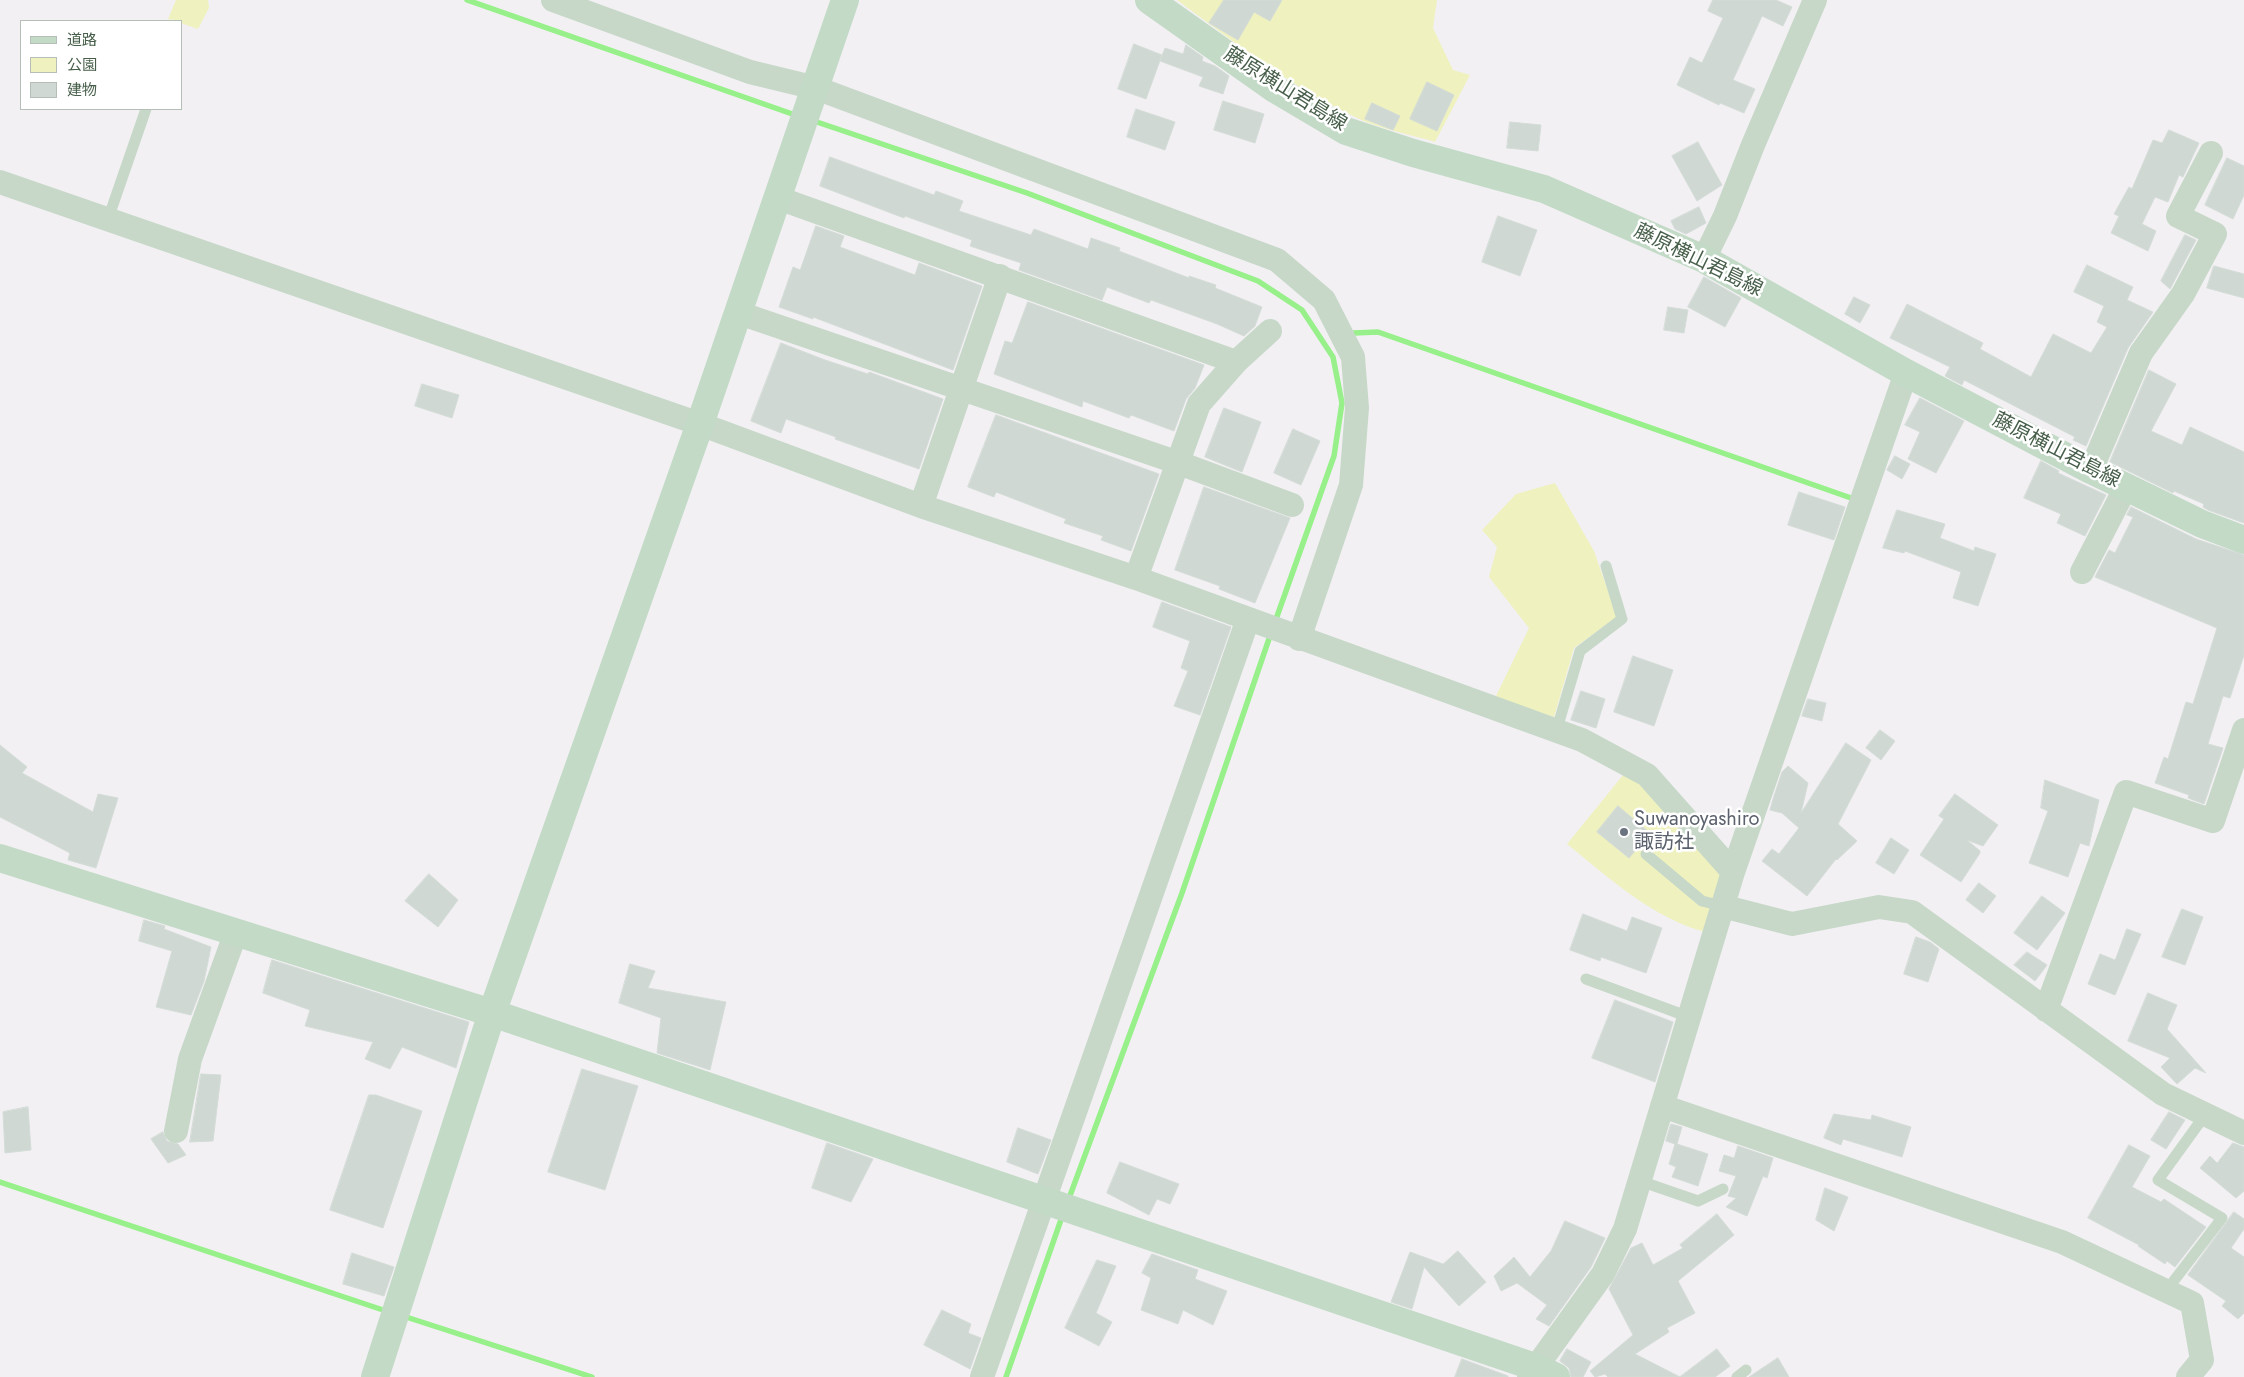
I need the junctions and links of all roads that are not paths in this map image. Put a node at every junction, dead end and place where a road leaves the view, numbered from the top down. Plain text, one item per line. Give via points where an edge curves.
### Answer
1 (553, 0) edge
2 (845, 0) edge
3 (1149, 0) edge
4 (1816, 0) edge
5 (816, 88) junction
6 (146, 110) edge
7 (2211, 153) dead end
8 (0, 182) edge
9 (778, 198) junction
10 (108, 219) junction
11 (1704, 260) junction
12 (1000, 276) junction
13 (739, 313) junction
14 (1270, 331) dead end
15 (1236, 362) junction
16 (1906, 373) junction
17 (962, 388) junction
18 (700, 424) junction
19 (1179, 463) junction
20 (2091, 470) junction
21 (2126, 487) junction
22 (1292, 505) dead end
23 (921, 506) junction
24 (2244, 540) edge
25 (1606, 566) dead end
26 (2082, 572) dead end
27 (1136, 578) junction
28 (1253, 622) junction
29 (1299, 639) junction
30 (2244, 730) edge
31 (1556, 732) junction
32 (1646, 854) dead end
33 (0, 858) edge
34 (1733, 872) junction
35 (1722, 906) junction
36 (236, 932) junction
37 (1586, 979) dead end
38 (2046, 1010) junction
39 (492, 1012) junction
40 (1689, 1017) junction
41 (1662, 1106) junction
42 (2205, 1114) junction
43 (176, 1131) dead end
44 (2244, 1133) edge
45 (1640, 1181) junction
46 (1723, 1189) dead end
47 (1044, 1201) junction
48 (2166, 1291) junction
49 (1540, 1374) edge
50 (375, 1377) edge
51 (982, 1377) edge
52 (2188, 1377) edge

1 - 5 street via 750,72
2 - 5 street
3 - 11 street, 藤原横山君島線 via 1275,89 1346,131 1413,153 1544,188
4 - 11 street
5 - 9 street
5 - 29 street via 1277,260 1324,300 1353,357 1357,408 1350,485
6 - 10 lane
7 - 20 street via 2178,216 2215,234 2183,294 2141,353
8 - 10 street
9 - 12 street
9 - 13 street
10 - 18 street
11 - 16 street, 藤原横山君島線
12 - 15 street
12 - 17 street
13 - 17 street
13 - 18 street
14 - 15 street
15 - 19 street via 1198,404
16 - 20 street, 藤原横山君島線
16 - 34 street
17 - 19 street
17 - 23 street
18 - 23 street
18 - 39 street
19 - 22 street
19 - 27 street
20 - 21 street, 藤原横山君島線
21 - 24 street, 藤原横山君島線 via 2202,524
21 - 26 street
23 - 27 street
25 - 31 lane via 1622,619 1580,651
27 - 28 street
28 - 29 street
28 - 47 street
29 - 31 street
30 - 38 street via 2213,821 2126,792
31 - 34 street via 1582,740 1647,775
32 - 35 lane via 1702,901
33 - 36 street
34 - 35 street
35 - 38 street via 1792,924 1879,907 1912,912
35 - 40 street
36 - 39 street
36 - 43 street via 190,1059
37 - 40 lane
38 - 42 street via 2163,1094
39 - 47 street
39 - 50 street
40 - 41 street
41 - 45 street
41 - 48 street via 2062,1242
42 - 44 street
42 - 48 lane via 2158,1180 2222,1218
45 - 46 lane via 1698,1201
45 - 49 street via 1625,1230 1603,1274 1566,1327
47 - 49 street
47 - 51 street
48 - 52 street via 2192,1303 2202,1360

